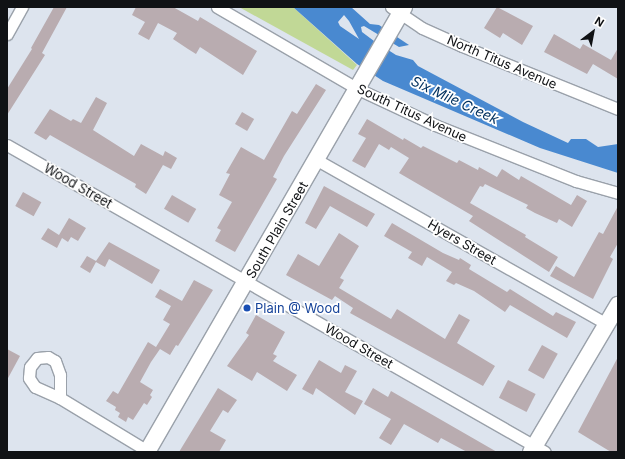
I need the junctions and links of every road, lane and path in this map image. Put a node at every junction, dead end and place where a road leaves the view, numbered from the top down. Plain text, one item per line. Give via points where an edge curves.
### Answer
1 (22, 7) edge
2 (217, 7) edge
3 (399, 9) edge
4 (7, 34) edge
5 (358, 89) junction
6 (618, 109) edge
7 (7, 145) edge
8 (317, 160) junction
9 (618, 193) edge
10 (247, 282) junction
11 (618, 305) edge
12 (607, 324) junction
13 (60, 398) dead end
14 (537, 450) edge
15 (148, 452) edge

1 - 4 street
2 - 5 street, South Titus Avenue
3 - 5 street, South Plain Street
3 - 6 street, North Titus Avenue via 422,28
5 - 8 street, South Plain Street
5 - 9 street, South Titus Avenue via 505,155 576,181
7 - 10 street, Wood Street
8 - 10 street, South Plain Street
8 - 12 street, Hyers Street
10 - 14 street, Wood Street
10 - 15 street, South Plain Street
11 - 12 street
12 - 14 street
13 - 15 street

